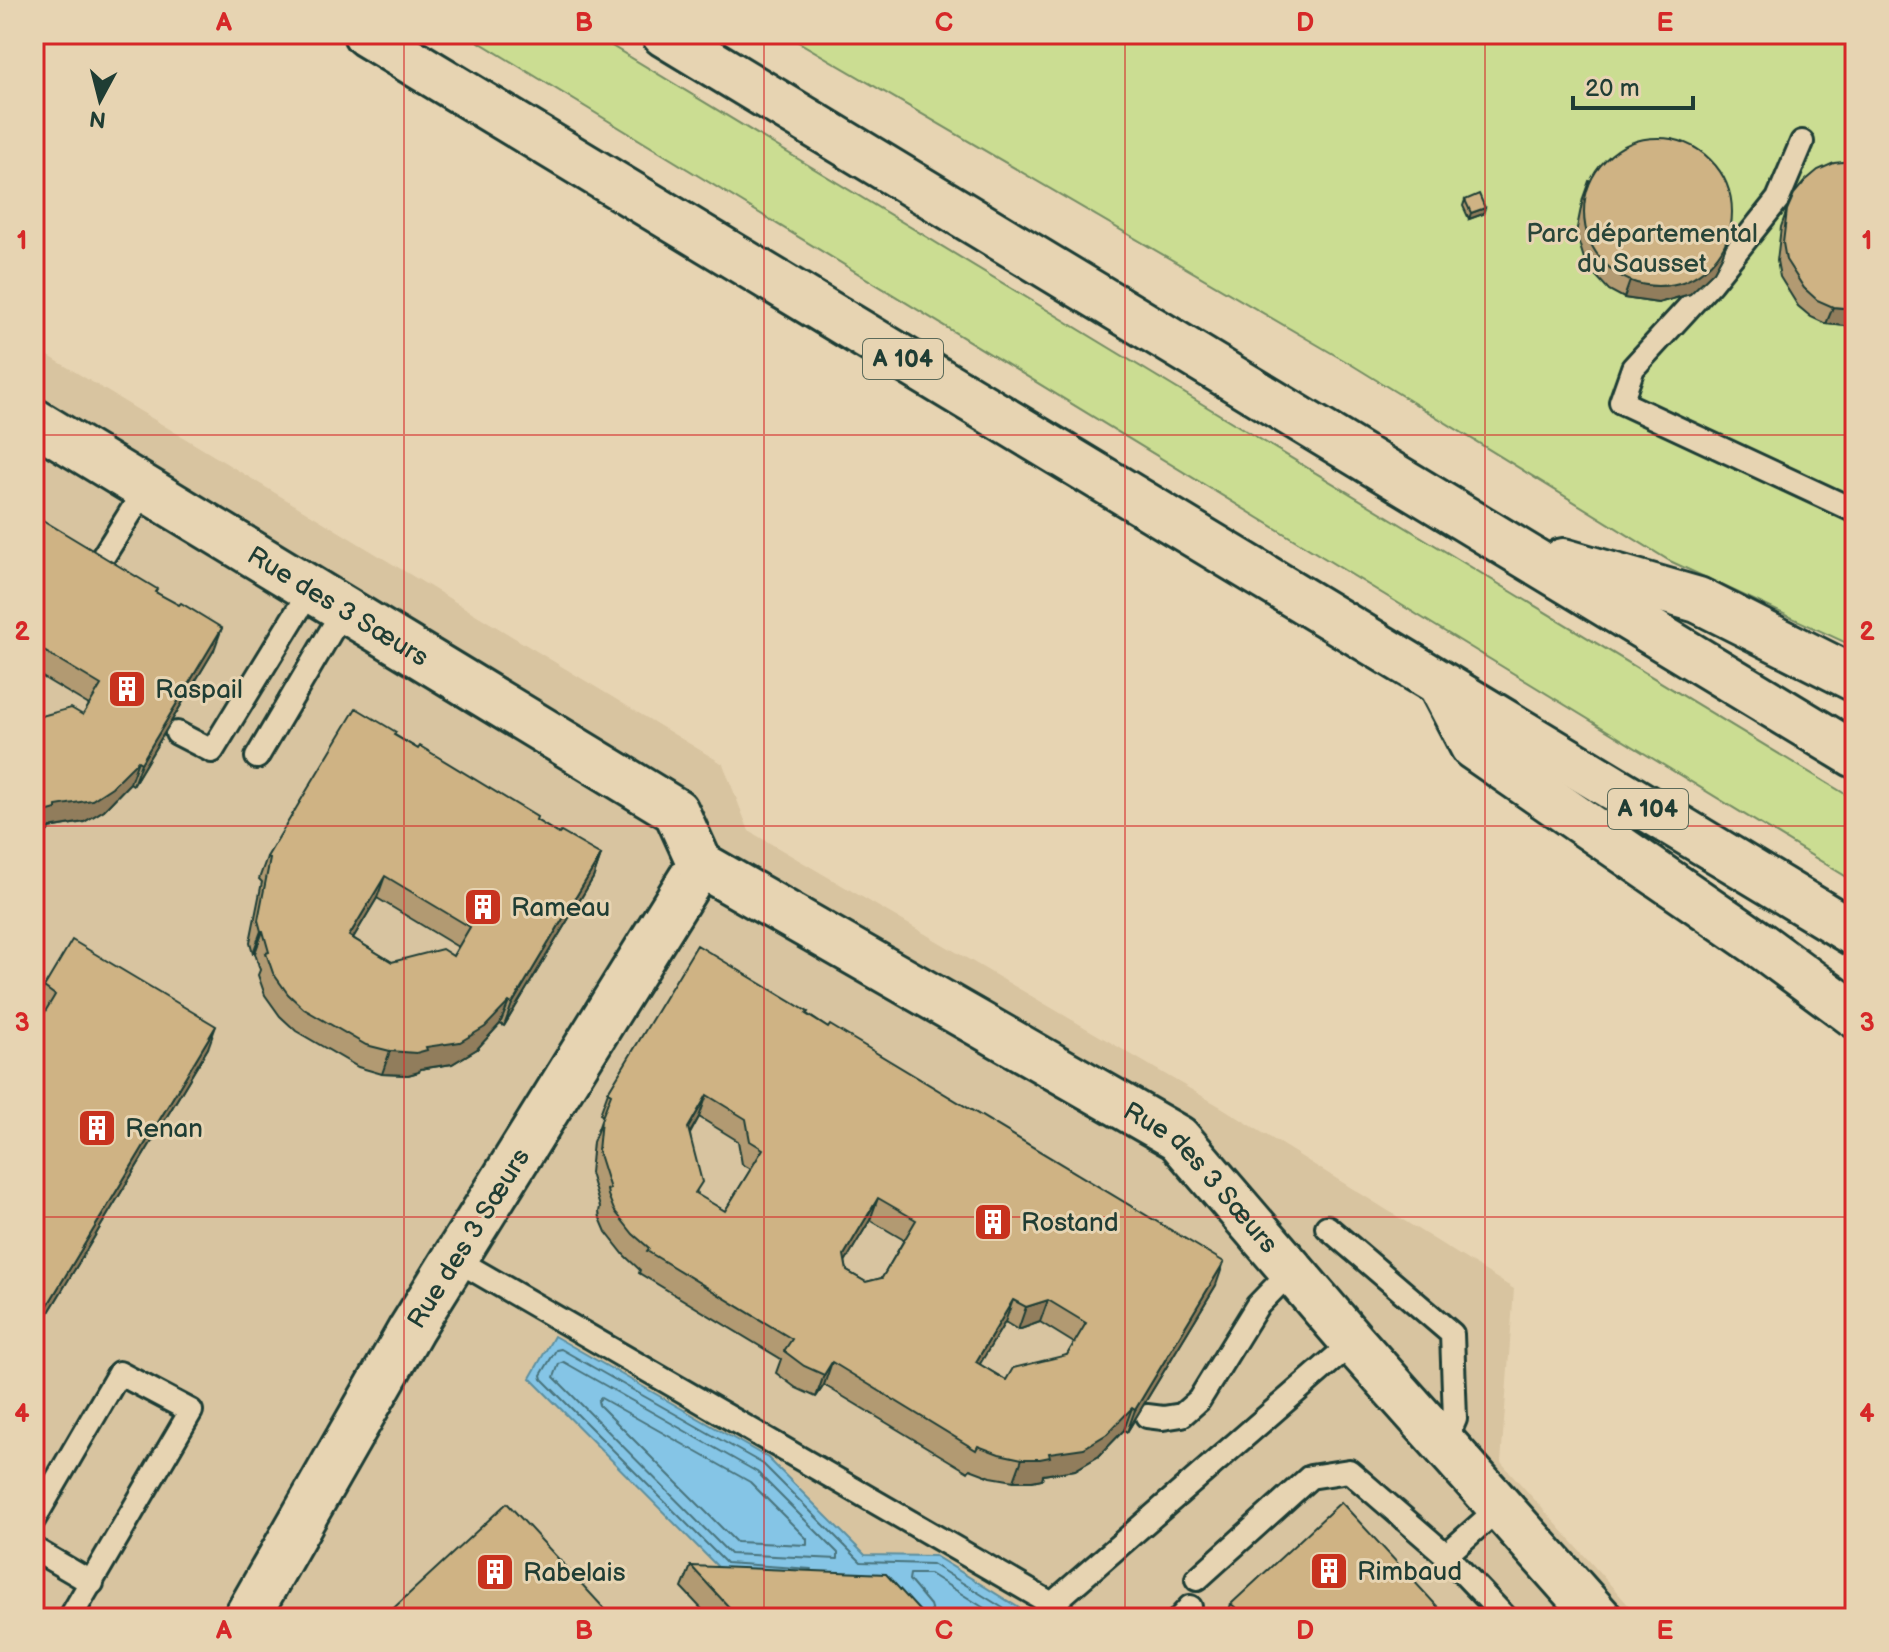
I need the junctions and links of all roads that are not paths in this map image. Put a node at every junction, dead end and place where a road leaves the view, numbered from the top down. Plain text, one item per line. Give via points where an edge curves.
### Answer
1 (366, 34) edge
2 (664, 34) edge
3 (1802, 142) dead end
4 (34, 421) edge
5 (146, 488) junction
6 (1855, 511) edge
7 (1506, 544) junction
8 (101, 560) edge
9 (327, 599) junction
10 (1855, 679) edge
11 (1440, 684) junction
12 (177, 733) edge
13 (1855, 755) edge
14 (257, 757) dead end
15 (700, 864) junction
16 (1855, 934) edge
17 (1855, 1015) edge
18 (1327, 1227) dead end
19 (455, 1259) junction
20 (1292, 1270) junction
21 (1353, 1342) junction
22 (1147, 1416) edge
23 (1444, 1445) junction
24 (1500, 1507) junction
25 (34, 1519) edge
26 (34, 1549) edge
27 (1446, 1555) junction
28 (1197, 1579) dead end
29 (92, 1583) junction
30 (1060, 1611) edge
31 (70, 1618) edge
32 (246, 1618) edge
33 (1506, 1618) edge
34 (1599, 1618) edge

1 - 11 main road, A 104
2 - 7 main road
3 - 6 lane via 1778,199 1633,368 1621,402
4 - 5 main road, Rue des 3 Sœurs
5 - 8 lane
5 - 9 main road, Rue des 3 Sœurs
7 - 10 main road via 1698,600
7 - 13 main road
9 - 12 lane via 212,751
9 - 14 lane
9 - 15 main road, Rue des 3 Sœurs via 676,811
11 - 16 main road, A 104
11 - 17 main road via 1473,747
15 - 19 main road, Rue des 3 Sœurs
15 - 20 main road, Rue des 3 Sœurs via 1178,1138
18 - 23 lane via 1452,1334 1455,1419
19 - 30 lane
19 - 32 main road, Rue des 3 Sœurs
20 - 21 main road, Rue des 3 Sœurs
20 - 22 lane via 1257,1306 1199,1400 1182,1415
21 - 23 main road, Rue des 3 Sœurs
21 - 30 lane
23 - 24 main road, Rue des 3 Sœurs
24 - 27 lane
24 - 34 main road, Rue des 3 Sœurs
25 - 29 lane via 119,1373 191,1411
26 - 29 lane
27 - 28 lane via 1349,1471 1310,1477
27 - 33 lane
29 - 31 lane

